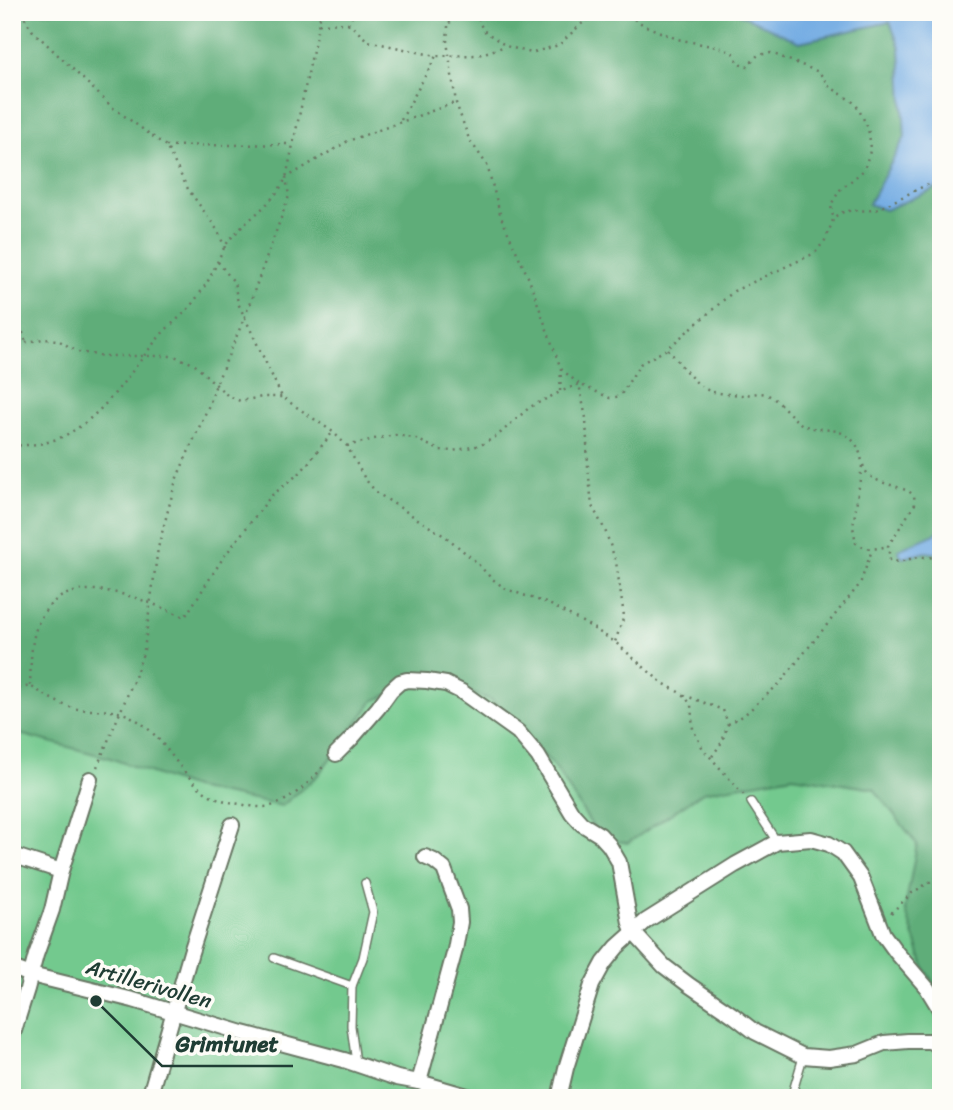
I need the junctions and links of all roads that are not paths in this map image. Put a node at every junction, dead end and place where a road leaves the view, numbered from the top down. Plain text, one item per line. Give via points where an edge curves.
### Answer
1 (335, 754) road end
2 (90, 779) road end
3 (751, 802) road end
4 (232, 825) dead end
5 (777, 842) junction
6 (12, 855) edge
7 (425, 857) dead end
8 (61, 871) junction
9 (365, 883) dead end
10 (634, 933) junction
11 (274, 958) dead end
12 (12, 968) edge
13 (31, 975) junction
14 (352, 986) junction
15 (941, 1011) edge
16 (173, 1013) junction
17 (12, 1037) edge
18 (941, 1046) edge
19 (803, 1056) junction
20 (356, 1064) junction
21 (419, 1082) junction
22 (149, 1098) edge
23 (474, 1098) edge
24 (559, 1098) edge
25 (791, 1098) edge

1 - 10 street via 400,682 446,684 462,692 517,732 538,756 572,813 609,845 619,862
2 - 8 street
3 - 5 lane
4 - 16 street
5 - 10 street via 646,921
5 - 15 street via 811,839 843,853 861,878 883,934
6 - 8 street
7 - 21 street via 444,869 460,922
8 - 13 street
9 - 14 lane via 373,912 368,943
10 - 19 street via 664,966 690,985 755,1032
10 - 24 street via 604,962 592,985
11 - 14 lane
12 - 13 street, Artillerivollen
13 - 16 street, Artillerivollen
13 - 17 street
14 - 20 lane
16 - 20 street, Artillerivollen
16 - 22 street
18 - 19 street via 908,1041 884,1043 857,1054
19 - 25 lane
20 - 21 street, Artillerivollen
21 - 23 street, Artillerivollen

